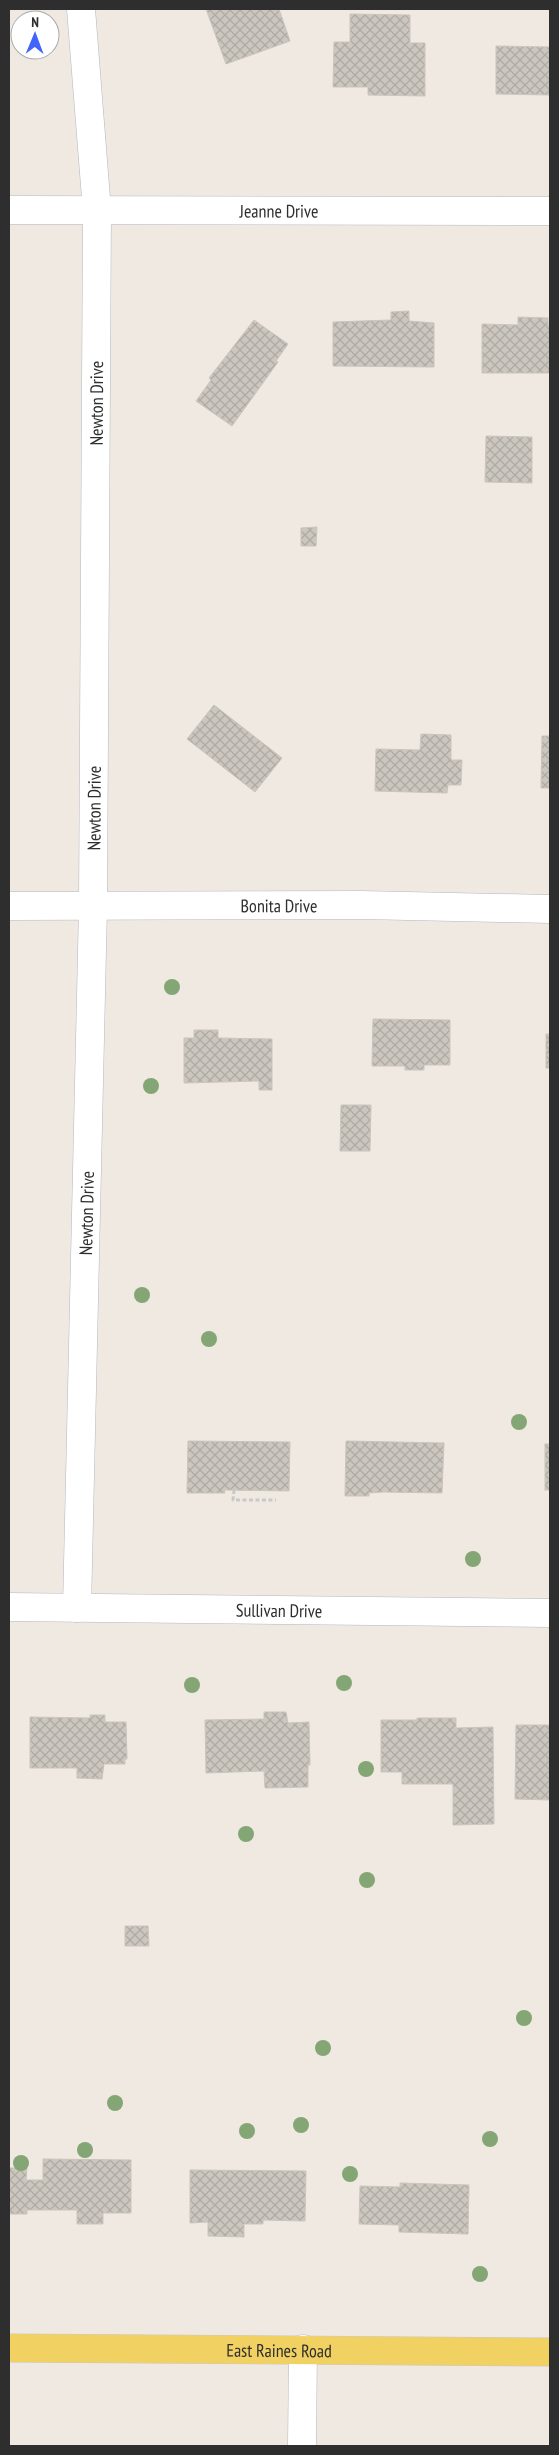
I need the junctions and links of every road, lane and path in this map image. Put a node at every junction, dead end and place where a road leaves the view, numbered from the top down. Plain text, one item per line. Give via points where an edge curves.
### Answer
1 (81, 9) edge
2 (9, 210) edge
3 (97, 211) junction
4 (550, 211) edge
5 (9, 906) edge
6 (93, 907) junction
7 (550, 909) edge
8 (234, 1490) dead end
9 (276, 1500) dead end
10 (9, 1607) edge
11 (77, 1608) junction
12 (550, 1613) edge
13 (9, 2348) edge
14 (303, 2349) junction
15 (550, 2352) edge
16 (302, 2446) edge

1 - 3 street, Newton Drive
2 - 3 street, Jeanne Drive
3 - 4 street, Jeanne Drive
3 - 6 street, Newton Drive
5 - 6 street, Bonita Drive
6 - 7 street, Bonita Drive via 362,905
6 - 11 street, Newton Drive
8 - 9 path via 234,1500
10 - 11 street, Sullivan Drive
11 - 12 street, Sullivan Drive
13 - 14 main road, East Raines Road
14 - 15 main road, East Raines Road
14 - 16 street

